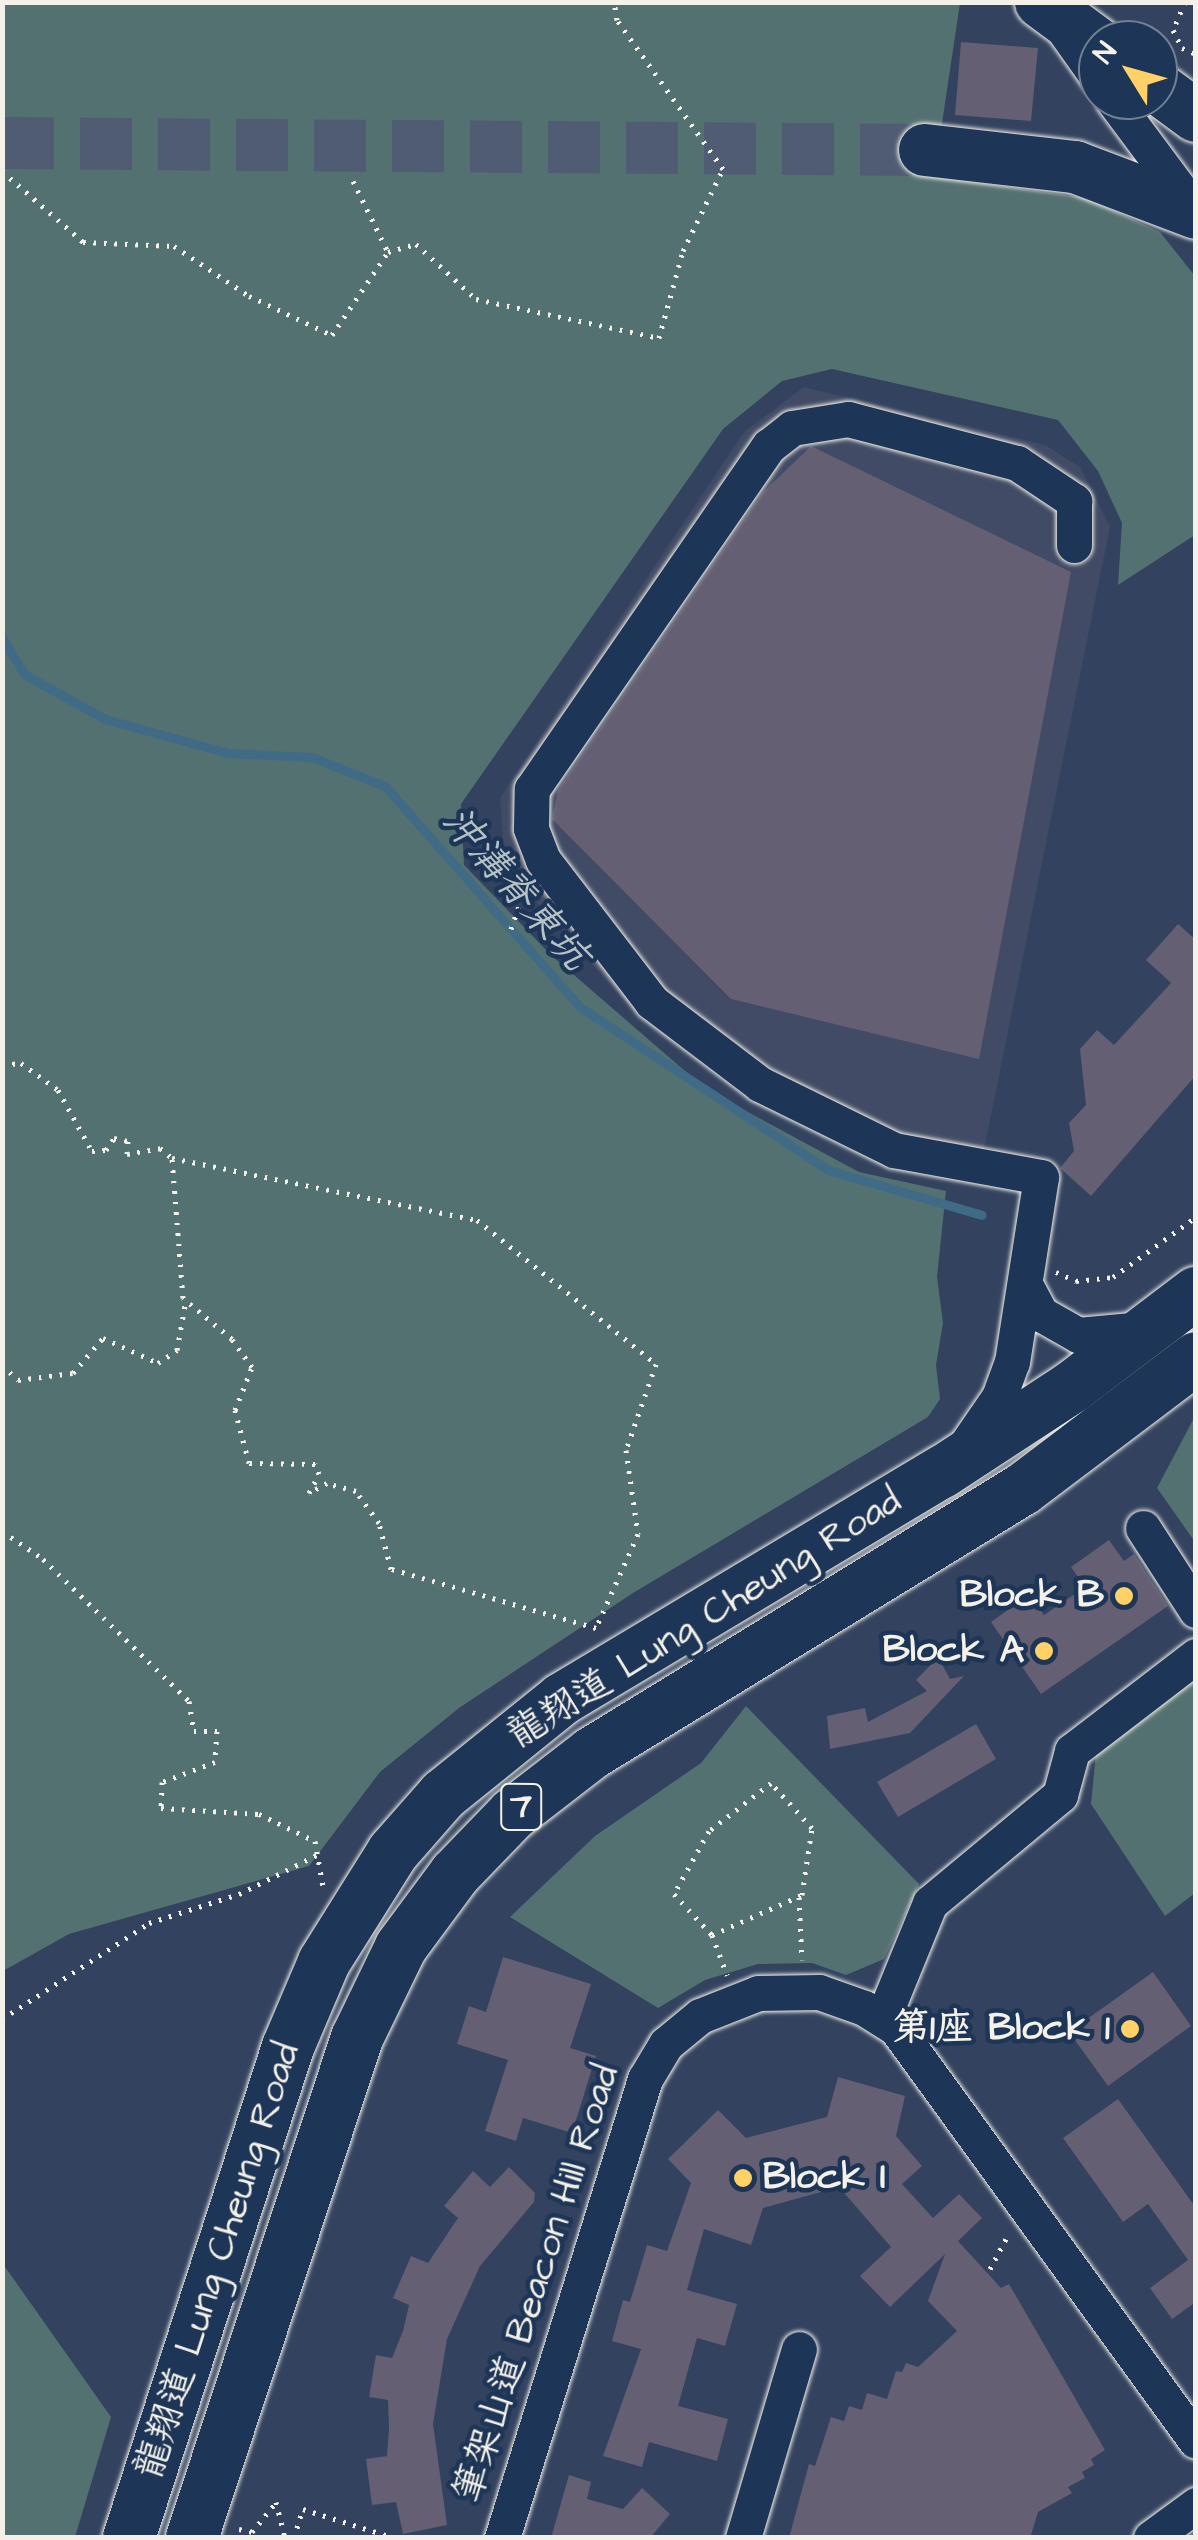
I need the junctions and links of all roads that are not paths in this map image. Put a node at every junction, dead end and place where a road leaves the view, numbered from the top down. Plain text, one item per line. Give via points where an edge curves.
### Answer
1 (1042, 4) edge
2 (1078, 30) edge
3 (1078, 52) edge
4 (1131, 120) edge
5 (926, 150) tunnel mouth
6 (1092, 172) junction
7 (1180, 175) edge
8 (1196, 212) edge
9 (1074, 545) dead end
10 (1039, 1278) junction
11 (1196, 1292) edge
12 (1153, 1327) junction
13 (1196, 1358) edge
14 (942, 1472) junction
15 (1142, 1528) dead end
16 (1196, 1610) edge
17 (1196, 1656) edge
18 (883, 2018) junction
19 (799, 2349) dead end
20 (1196, 2442) edge
21 (1196, 2505) edge
22 (217, 2534) edge
23 (129, 2538) edge
24 (502, 2538) edge
25 (744, 2538) edge
26 (1151, 2538) edge

1 - 2 highway
1 - 3 street
4 - 7 street
5 - 6 highway
6 - 7 street
6 - 8 highway
7 - 8 street
9 - 10 street via 1074,502 1017,462 862,421 832,418 792,428 769,446 532,789 531,828 544,860 652,1002 760,1084 894,1150 1041,1177
10 - 12 street via 1041,1314 1078,1334
10 - 14 street via 999,1397
11 - 12 highway, 龍翔道 Lung Cheung Road / 7
12 - 14 highway, 龍翔道 Lung Cheung Road / 7
13 - 22 highway, 龍翔道 Lung Cheung Road / 7 via 1024,1489 592,1753 513,1814 455,1874 401,1947 357,2038
14 - 23 highway, 龍翔道 Lung Cheung Road / 7 via 562,1699 442,1795 393,1852 339,1934 298,2019
15 - 16 street
17 - 18 street via 1072,1751 1060,1796 930,1903
18 - 20 street, 筆架山道 Beacon Hill Road via 918,2054
18 - 24 street, 筆架山道 Beacon Hill Road via 819,1992 758,1994 700,2016 653,2062
19 - 25 street
21 - 26 street

